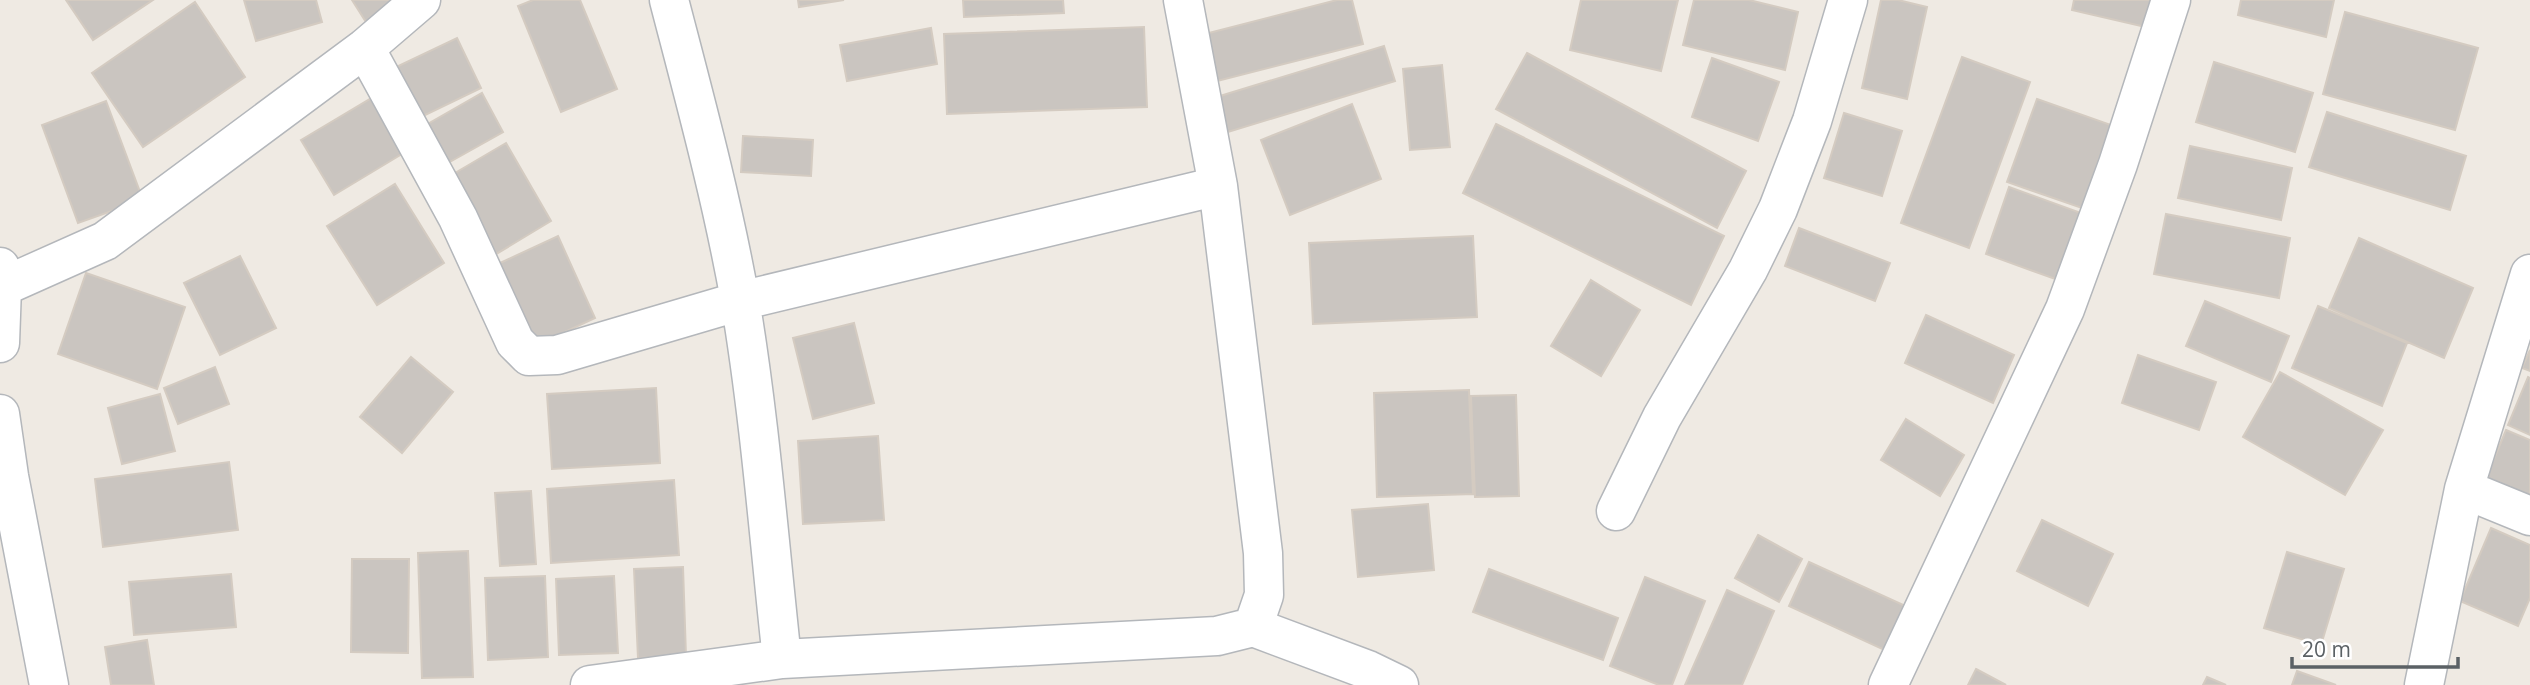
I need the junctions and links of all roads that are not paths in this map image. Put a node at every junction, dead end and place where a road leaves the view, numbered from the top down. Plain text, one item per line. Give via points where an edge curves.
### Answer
1 (421, 0) edge
2 (670, 0) edge
3 (1183, 0) edge
4 (1848, 0) edge
5 (2171, 0) edge
6 (365, 48) junction
7 (1218, 186) junction
8 (2530, 274) edge
9 (1, 277) edge
10 (740, 301) junction
11 (0, 343) edge
12 (0, 414) edge
13 (2464, 489) junction
14 (1616, 511) dead end
15 (2530, 516) edge
16 (1253, 627) junction
17 (782, 659) junction
18 (49, 685) edge
19 (590, 685) edge
20 (1399, 685) edge
21 (1888, 685) edge
22 (2424, 685) edge

1 - 6 street
2 - 10 street via 719,194
3 - 7 street
4 - 14 street via 1812,121 1778,209 1748,270 1662,417
5 - 21 street via 2065,309
6 - 9 street via 105,241
6 - 10 street via 458,218 515,342 529,356 557,355
7 - 10 street
7 - 16 street via 1263,552 1264,595
8 - 13 street
9 - 11 street
10 - 17 street
12 - 18 street
13 - 15 street
13 - 22 street
16 - 17 street via 1217,636
16 - 20 street
17 - 19 street

